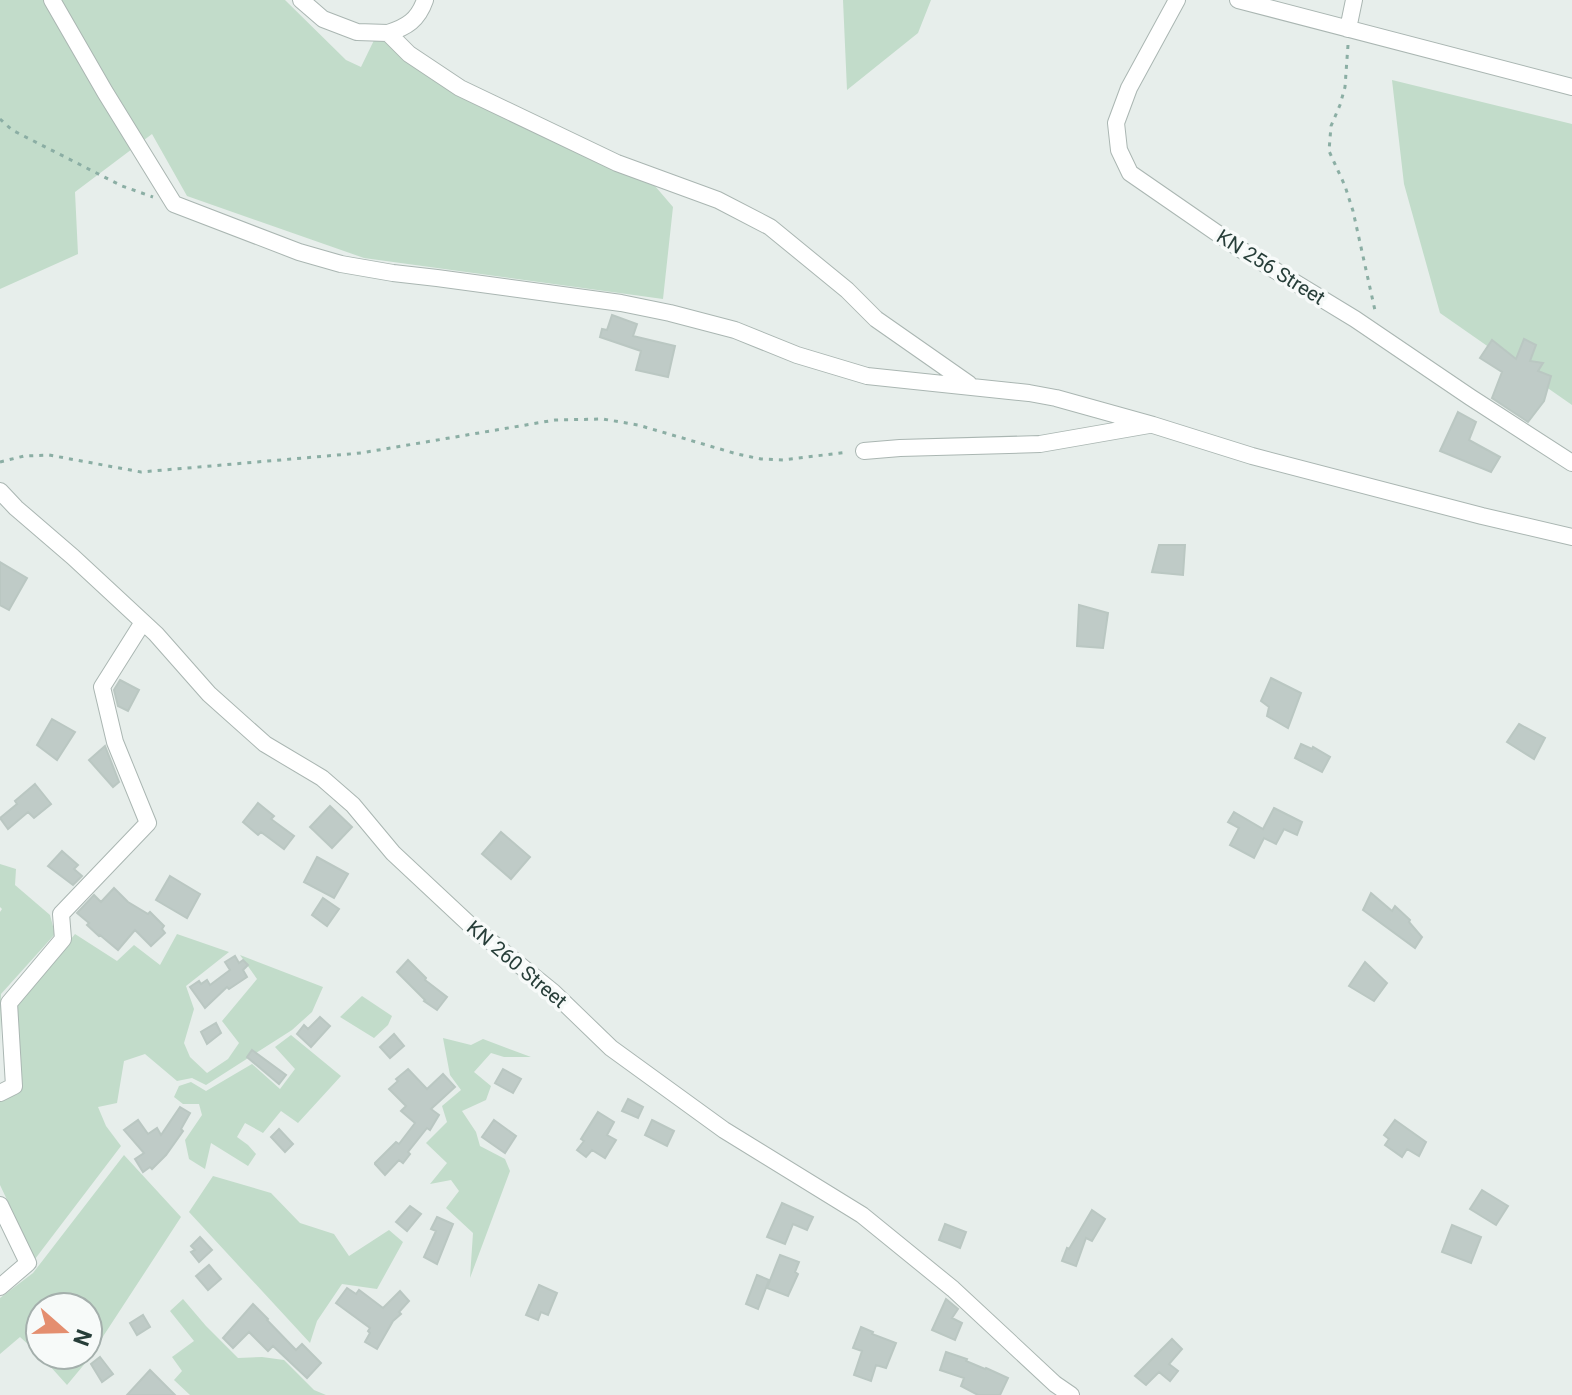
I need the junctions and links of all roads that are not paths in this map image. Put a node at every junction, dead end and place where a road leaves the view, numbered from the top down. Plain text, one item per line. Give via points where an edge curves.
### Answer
1 (52, 0) edge
2 (301, 0) edge
3 (425, 0) edge
4 (1177, 0) edge
5 (1238, 0) edge
6 (1354, 0) edge
7 (1348, 29) junction
8 (388, 33) junction
9 (1572, 87) edge
10 (973, 387) junction
11 (1153, 425) junction
12 (864, 451) road end
13 (1572, 463) edge
14 (0, 491) edge
15 (1572, 537) edge
16 (143, 622) junction
17 (0, 1093) edge
18 (0, 1205) edge
19 (0, 1287) edge
20 (1071, 1395) edge

1 - 10 street via 174,204 341,264 645,308 735,330 867,376
2 - 8 street via 323,19 357,32
3 - 8 street via 407,27
4 - 13 street, KN 256 Street via 1116,123 1119,150 1130,173
5 - 7 street
6 - 7 street
7 - 9 street
8 - 10 street via 460,88 617,163 718,200 770,227 876,319
10 - 11 street via 1056,398
11 - 12 street via 1040,444
11 - 15 street via 1266,460
14 - 16 street, KN 260 Street
16 - 17 street via 102,687 115,742 148,823 61,914 63,939 9,1003 14,1086
16 - 20 street, KN 260 Street via 209,694 265,744 322,778 353,805 393,853 611,1048 724,1130 862,1215
18 - 19 street via 28,1263

